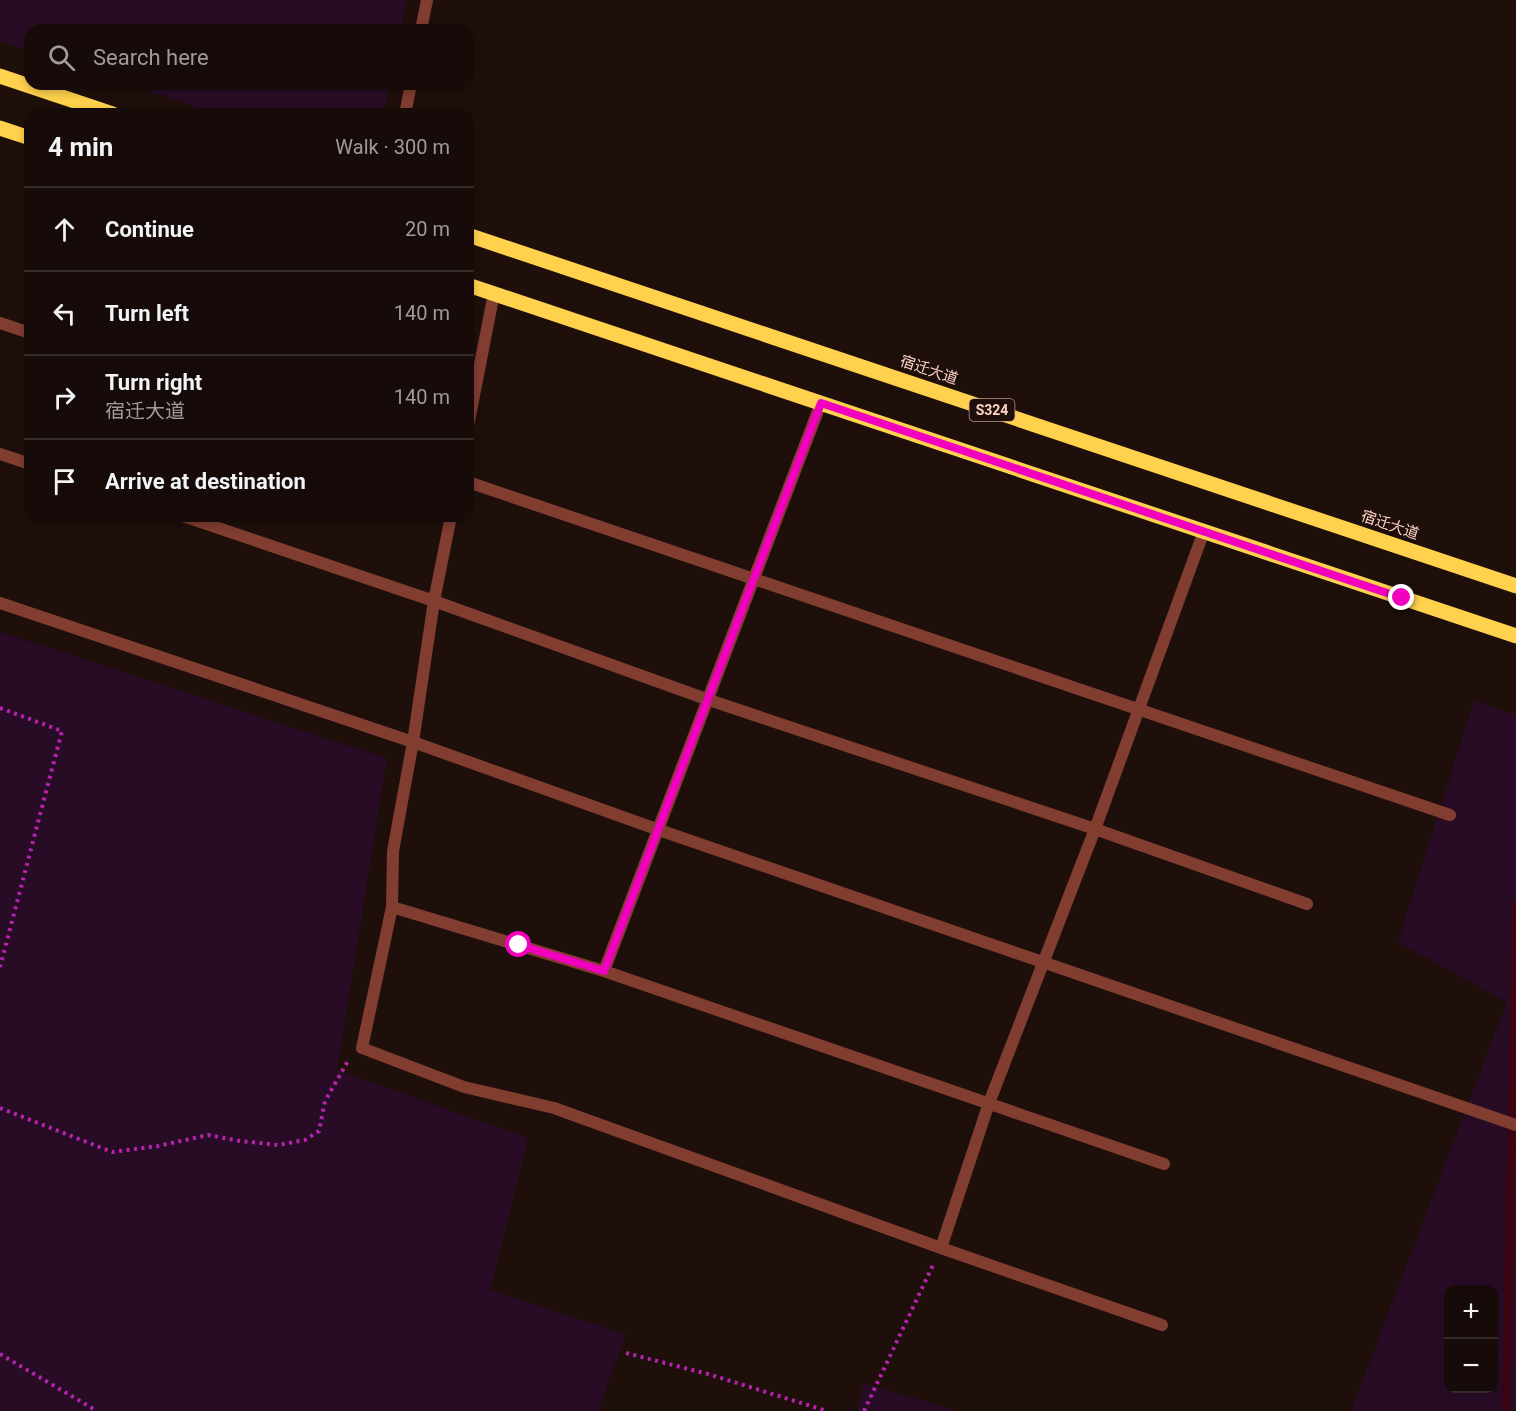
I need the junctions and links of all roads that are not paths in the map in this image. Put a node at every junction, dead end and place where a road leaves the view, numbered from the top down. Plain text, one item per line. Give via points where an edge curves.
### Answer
1 (427, 0) edge
2 (422, 24) edge
3 (0, 76) edge
4 (24, 84) edge
5 (42, 90) edge
6 (410, 90) edge
7 (95, 108) edge
8 (406, 108) edge
9 (0, 128) edge
10 (24, 136) edge
11 (474, 237) edge
12 (474, 287) edge
13 (494, 293) junction
14 (0, 323) edge
15 (24, 331) edge
16 (474, 395) edge
17 (821, 403) junction
18 (0, 454) edge
19 (24, 462) edge
20 (474, 484) edge
21 (201, 522) edge
22 (450, 522) edge
23 (1204, 531) junction
24 (754, 578) junction
25 (1516, 586) edge
26 (434, 601) junction
27 (0, 603) edge
28 (1516, 636) edge
29 (709, 700) junction
30 (1139, 709) junction
31 (413, 742) junction
32 (1450, 815) dead end
33 (1095, 829) junction
34 (659, 830) junction
35 (1307, 904) dead end
36 (392, 907) junction
37 (1044, 962) junction
38 (604, 971) junction
39 (989, 1103) junction
40 (1516, 1125) edge
41 (1164, 1164) dead end
42 (941, 1248) junction
43 (1162, 1325) dead end

1 - 2 street
3 - 4 main road
5 - 7 main road
6 - 8 street
9 - 10 main road
11 - 25 main road, 宿迁大道 / S324
12 - 13 main road
13 - 16 street
13 - 17 main road
14 - 15 street
17 - 23 main road
17 - 24 street
18 - 19 street
20 - 24 street
21 - 26 street
22 - 26 street
23 - 28 main road
23 - 30 street
24 - 29 street
24 - 30 street
26 - 29 street
26 - 31 street
27 - 31 street
29 - 33 street
29 - 34 street
30 - 32 street
30 - 33 street
31 - 34 street
31 - 36 street via 393,851
33 - 35 street
33 - 37 street
34 - 37 street
34 - 38 street
36 - 38 street
36 - 42 street via 362,1048 464,1087 554,1108
37 - 39 street
37 - 40 street
38 - 39 street
39 - 41 street
39 - 42 street
42 - 43 street

